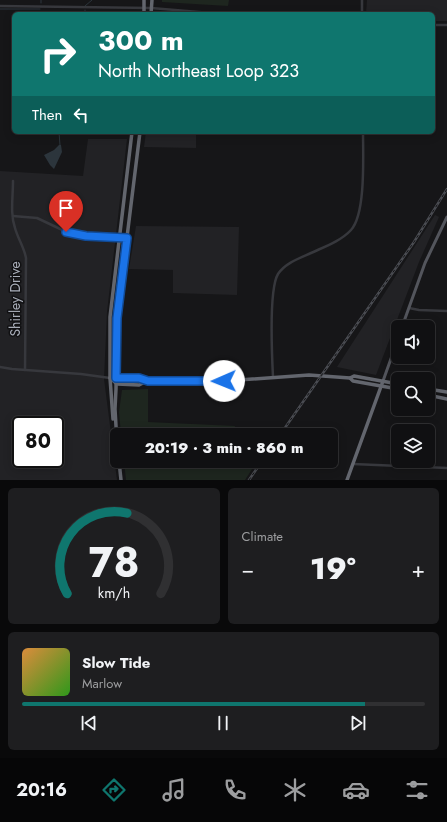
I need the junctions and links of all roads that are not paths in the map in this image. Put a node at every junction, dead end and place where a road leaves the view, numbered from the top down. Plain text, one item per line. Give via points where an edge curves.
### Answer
1 (144, 0) edge
2 (152, 0) edge
3 (362, 0) edge
4 (0, 6) edge
5 (144, 8) junction
6 (151, 8) junction
7 (144, 12) edge
8 (151, 12) edge
9 (199, 12) edge
10 (362, 12) edge
11 (435, 25) edge
12 (447, 25) edge
13 (132, 134) edge
14 (140, 134) edge
15 (363, 134) edge
16 (13, 182) dead end
17 (123, 211) junction
18 (130, 212) junction
19 (13, 216) junction
20 (447, 217) edge
21 (119, 237) junction
22 (127, 238) junction
23 (409, 308) junction
24 (447, 312) edge
25 (110, 317) junction
26 (117, 318) junction
27 (405, 320) edge
28 (391, 358) edge
29 (0, 367) edge
30 (25, 370) junction
31 (273, 377) junction
32 (110, 378) junction
33 (116, 378) junction
34 (350, 378) junction
35 (148, 381) junction
36 (383, 381) junction
37 (391, 383) edge
38 (117, 384) junction
39 (381, 386) junction
40 (391, 388) edge
41 (435, 390) edge
42 (447, 392) edge
43 (435, 397) edge
44 (447, 399) edge
45 (116, 428) edge
46 (116, 428) edge
47 (353, 464) junction
48 (120, 468) edge
49 (447, 468) edge
50 (121, 480) edge
51 (347, 480) edge

1 - 5 highway
2 - 6 highway
3 - 10 street
4 - 5 street
5 - 6 street
5 - 7 highway
6 - 8 highway
6 - 9 street
11 - 12 street
13 - 17 highway
14 - 18 highway
15 - 31 street via 360,209 356,223 344,236 284,267 276,279 273,300
16 - 19 street, Shirley Drive
17 - 18 highway
17 - 21 highway
18 - 22 highway
19 - 21 street via 37,218 72,234
19 - 30 street, Shirley Drive via 26,258
20 - 23 main road
21 - 22 street
21 - 25 highway
22 - 26 highway
23 - 24 street
23 - 27 main road
25 - 26 highway
25 - 32 highway
26 - 33 highway
28 - 36 main road
29 - 30 street
30 - 32 street
31 - 34 highway via 314,375
31 - 35 highway via 224,381
32 - 33 highway
32 - 38 highway
32 - 45 highway
33 - 35 highway via 139,378
33 - 38 highway
34 - 36 highway via 354,376
34 - 39 highway via 353,381
35 - 38 highway via 139,385
36 - 37 highway
36 - 39 highway
38 - 46 highway
39 - 40 highway
39 - 47 highway
41 - 42 highway
43 - 44 highway
47 - 49 street
47 - 51 highway
48 - 50 highway

